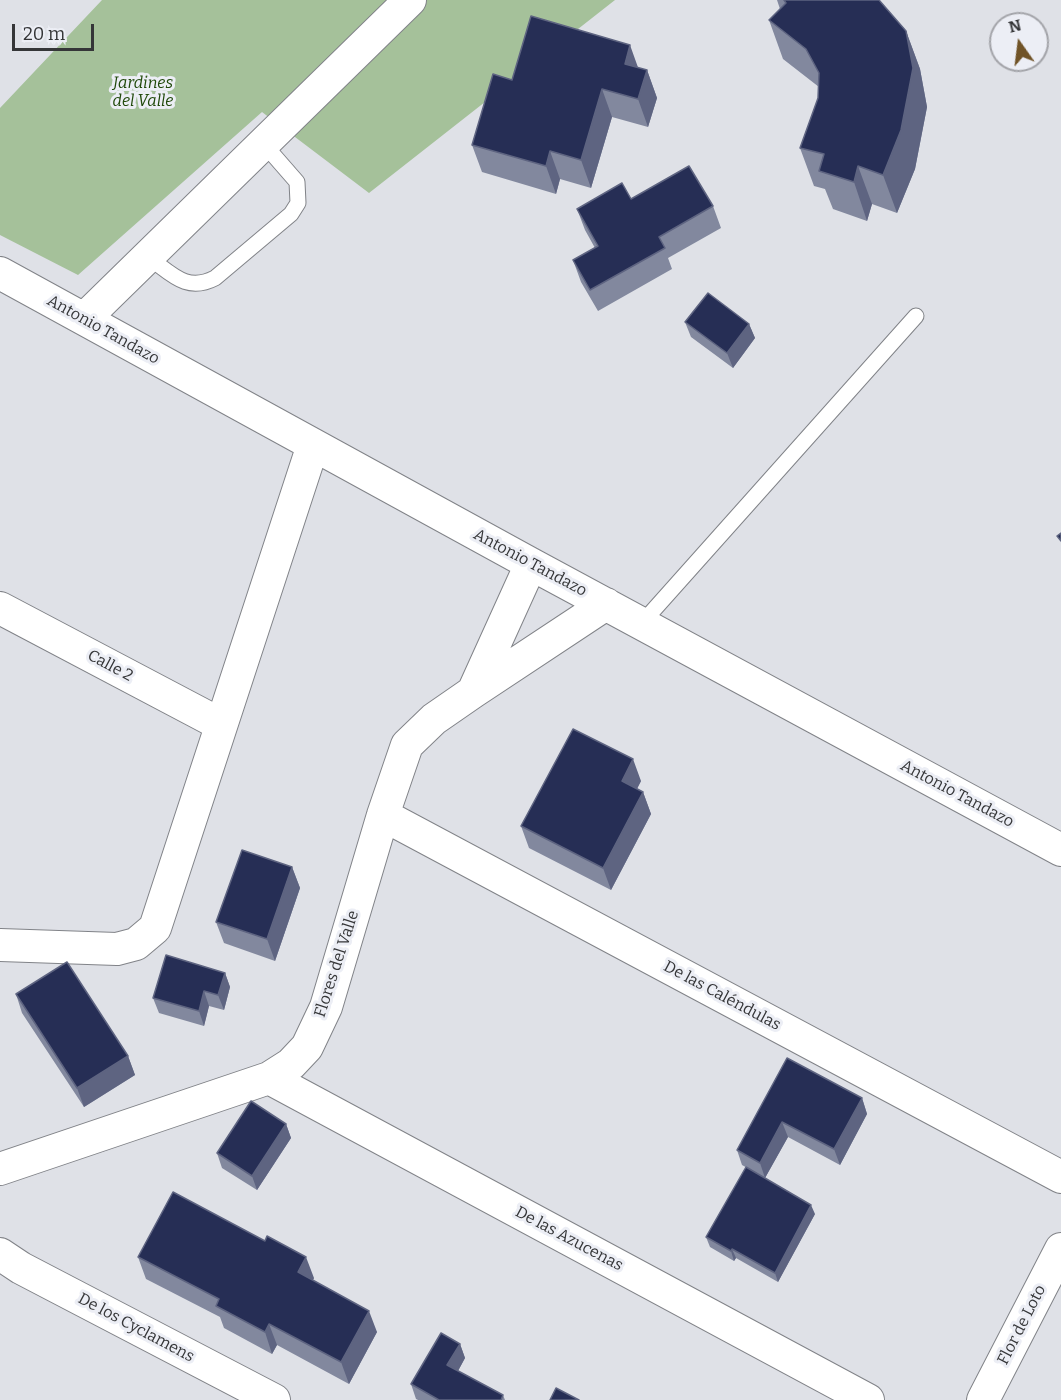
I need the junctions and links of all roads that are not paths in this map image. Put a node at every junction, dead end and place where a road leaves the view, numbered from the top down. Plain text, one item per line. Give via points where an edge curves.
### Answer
1 (410, 0) edge
2 (263, 143) junction
3 (148, 256) junction
4 (0, 273) edge
5 (916, 316) dead end
6 (84, 319) junction
7 (313, 445) junction
8 (531, 564) junction
9 (606, 604) junction
10 (0, 608) edge
11 (642, 623) junction
12 (473, 692) junction
13 (220, 724) junction
14 (383, 815) junction
15 (1061, 850) edge
16 (0, 945) edge
17 (269, 1078) junction
18 (0, 1169) edge
19 (1061, 1177) edge
20 (1061, 1249) edge
21 (7, 1269) edge
22 (274, 1400) edge
23 (868, 1400) edge
24 (983, 1400) edge

1 - 2 street
2 - 3 street
2 - 3 lane via 297,182 298,203 291,214 215,279 204,284 182,282
3 - 6 street
4 - 6 street, Antonio Tandazo
5 - 11 lane
6 - 7 street, Antonio Tandazo
7 - 8 street, Antonio Tandazo
7 - 13 street
8 - 9 street, Antonio Tandazo
8 - 12 street
9 - 11 street, Antonio Tandazo
9 - 12 street, Flores del Valle
10 - 13 street, Calle 2
11 - 15 street, Antonio Tandazo
12 - 14 street, Flores del Valle via 434,719 406,745
13 - 16 street via 155,928 136,944 117,949
14 - 17 street, Flores del Valle via 326,1007 307,1047 291,1065
14 - 19 street, De las Caléndulas
17 - 18 street, Flores del Valle
17 - 23 street, De las Azucenas
20 - 24 street, Flor de Loto
21 - 22 street, De los Cyclamens

